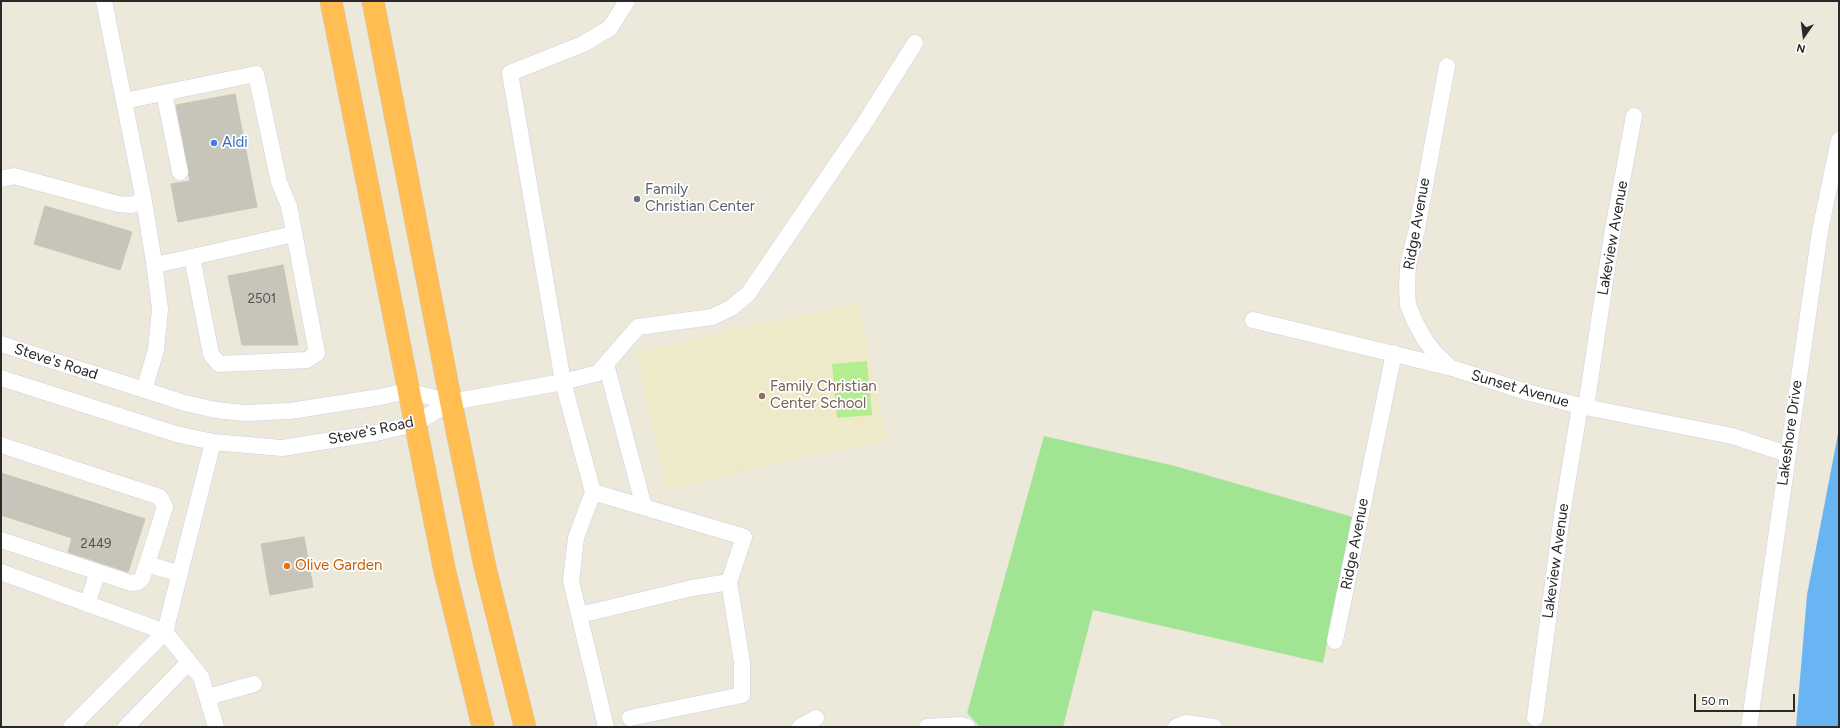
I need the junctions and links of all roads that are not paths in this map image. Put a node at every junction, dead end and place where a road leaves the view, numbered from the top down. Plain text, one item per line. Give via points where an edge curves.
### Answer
1 (104, 1) edge
2 (331, 1) edge
3 (373, 1) edge
4 (627, 1) edge
5 (915, 43) dead end
6 (1447, 66) dead end
7 (164, 92) junction
8 (124, 101) junction
9 (1634, 116) dead end
10 (1839, 140) edge
11 (180, 172) dead end
12 (1, 179) edge
13 (144, 201) junction
14 (294, 234) junction
15 (192, 257) junction
16 (155, 265) junction
17 (1253, 320) dead end
18 (1, 344) edge
19 (1394, 353) junction
20 (606, 364) junction
21 (1452, 368) junction
22 (1, 378) edge
23 (563, 382) junction
24 (144, 390) junction
25 (408, 391) junction
26 (451, 402) junction
27 (1583, 406) junction
28 (414, 424) junction
29 (213, 442) junction
30 (1, 445) edge
31 (1787, 454) junction
32 (593, 492) junction
33 (644, 507) junction
34 (1, 540) edge
35 (147, 564) junction
36 (1, 572) edge
37 (98, 572) junction
38 (180, 574) junction
39 (729, 582) junction
40 (87, 604) junction
41 (580, 615) junction
42 (165, 632) junction
43 (1335, 640) dead end
44 (189, 662) junction
45 (254, 684) dead end
46 (208, 697) junction
47 (630, 718) dead end
48 (816, 718) dead end
49 (1535, 718) dead end
50 (71, 727) edge
51 (126, 727) edge
52 (216, 727) edge
53 (483, 727) edge
54 (525, 727) edge
55 (606, 727) edge
56 (800, 727) edge
57 (933, 727) edge
58 (967, 727) edge
59 (1176, 727) edge
60 (1214, 727) edge
61 (1749, 727) edge

1 - 8 street
2 - 25 highway
3 - 26 highway
4 - 23 street via 610,28 583,44 510,73
5 - 20 street via 864,124 748,294 732,308 712,317 638,327
6 - 21 street, Ridge Avenue via 1408,265 1407,288 1408,305 1425,340
7 - 8 street
7 - 11 street
7 - 14 street via 256,74 279,182 289,206
8 - 13 street
9 - 27 street, Lakeview Avenue
10 - 31 street, Lakeshore Drive via 1820,231
12 - 13 street via 14,176 118,204
13 - 16 street
14 - 15 street
14 - 15 street via 317,353 307,360 219,364 215,361 211,354
15 - 16 street
16 - 24 street via 160,309 156,350
17 - 19 street, Sunset Avenue
18 - 24 street, Steve's Road
19 - 21 street, Sunset Avenue
19 - 43 street, Ridge Avenue
20 - 23 street via 598,373
20 - 33 street
21 - 27 street, Sunset Avenue via 1523,392
22 - 29 street, Steve's Road via 176,434
23 - 26 street
23 - 32 street
24 - 25 street, Steve's Road via 201,407 260,413 303,409
25 - 26 street, Steve's Road
25 - 28 highway
26 - 28 street, Steve's Road
26 - 54 highway via 485,567
27 - 31 street, Sunset Avenue via 1732,436
27 - 49 street, Lakeview Avenue via 1562,516
28 - 29 street, Steve's Road via 376,433 282,448
28 - 53 highway via 445,572
29 - 38 street
30 - 35 street via 160,497 165,507
31 - 61 street, Lakeshore Drive
32 - 33 street
32 - 41 street via 576,538 571,582
33 - 39 street via 744,537
34 - 37 street
35 - 37 street via 138,582 131,583
35 - 38 street
36 - 40 street
37 - 40 street
38 - 42 street
39 - 41 street via 692,588
39 - 47 street via 742,662 742,695
40 - 42 street
41 - 55 street
42 - 44 street
42 - 50 street
44 - 46 street via 201,677
44 - 51 street
45 - 46 street
46 - 52 street
48 - 56 street
57 - 58 street
59 - 60 street via 1186,723

